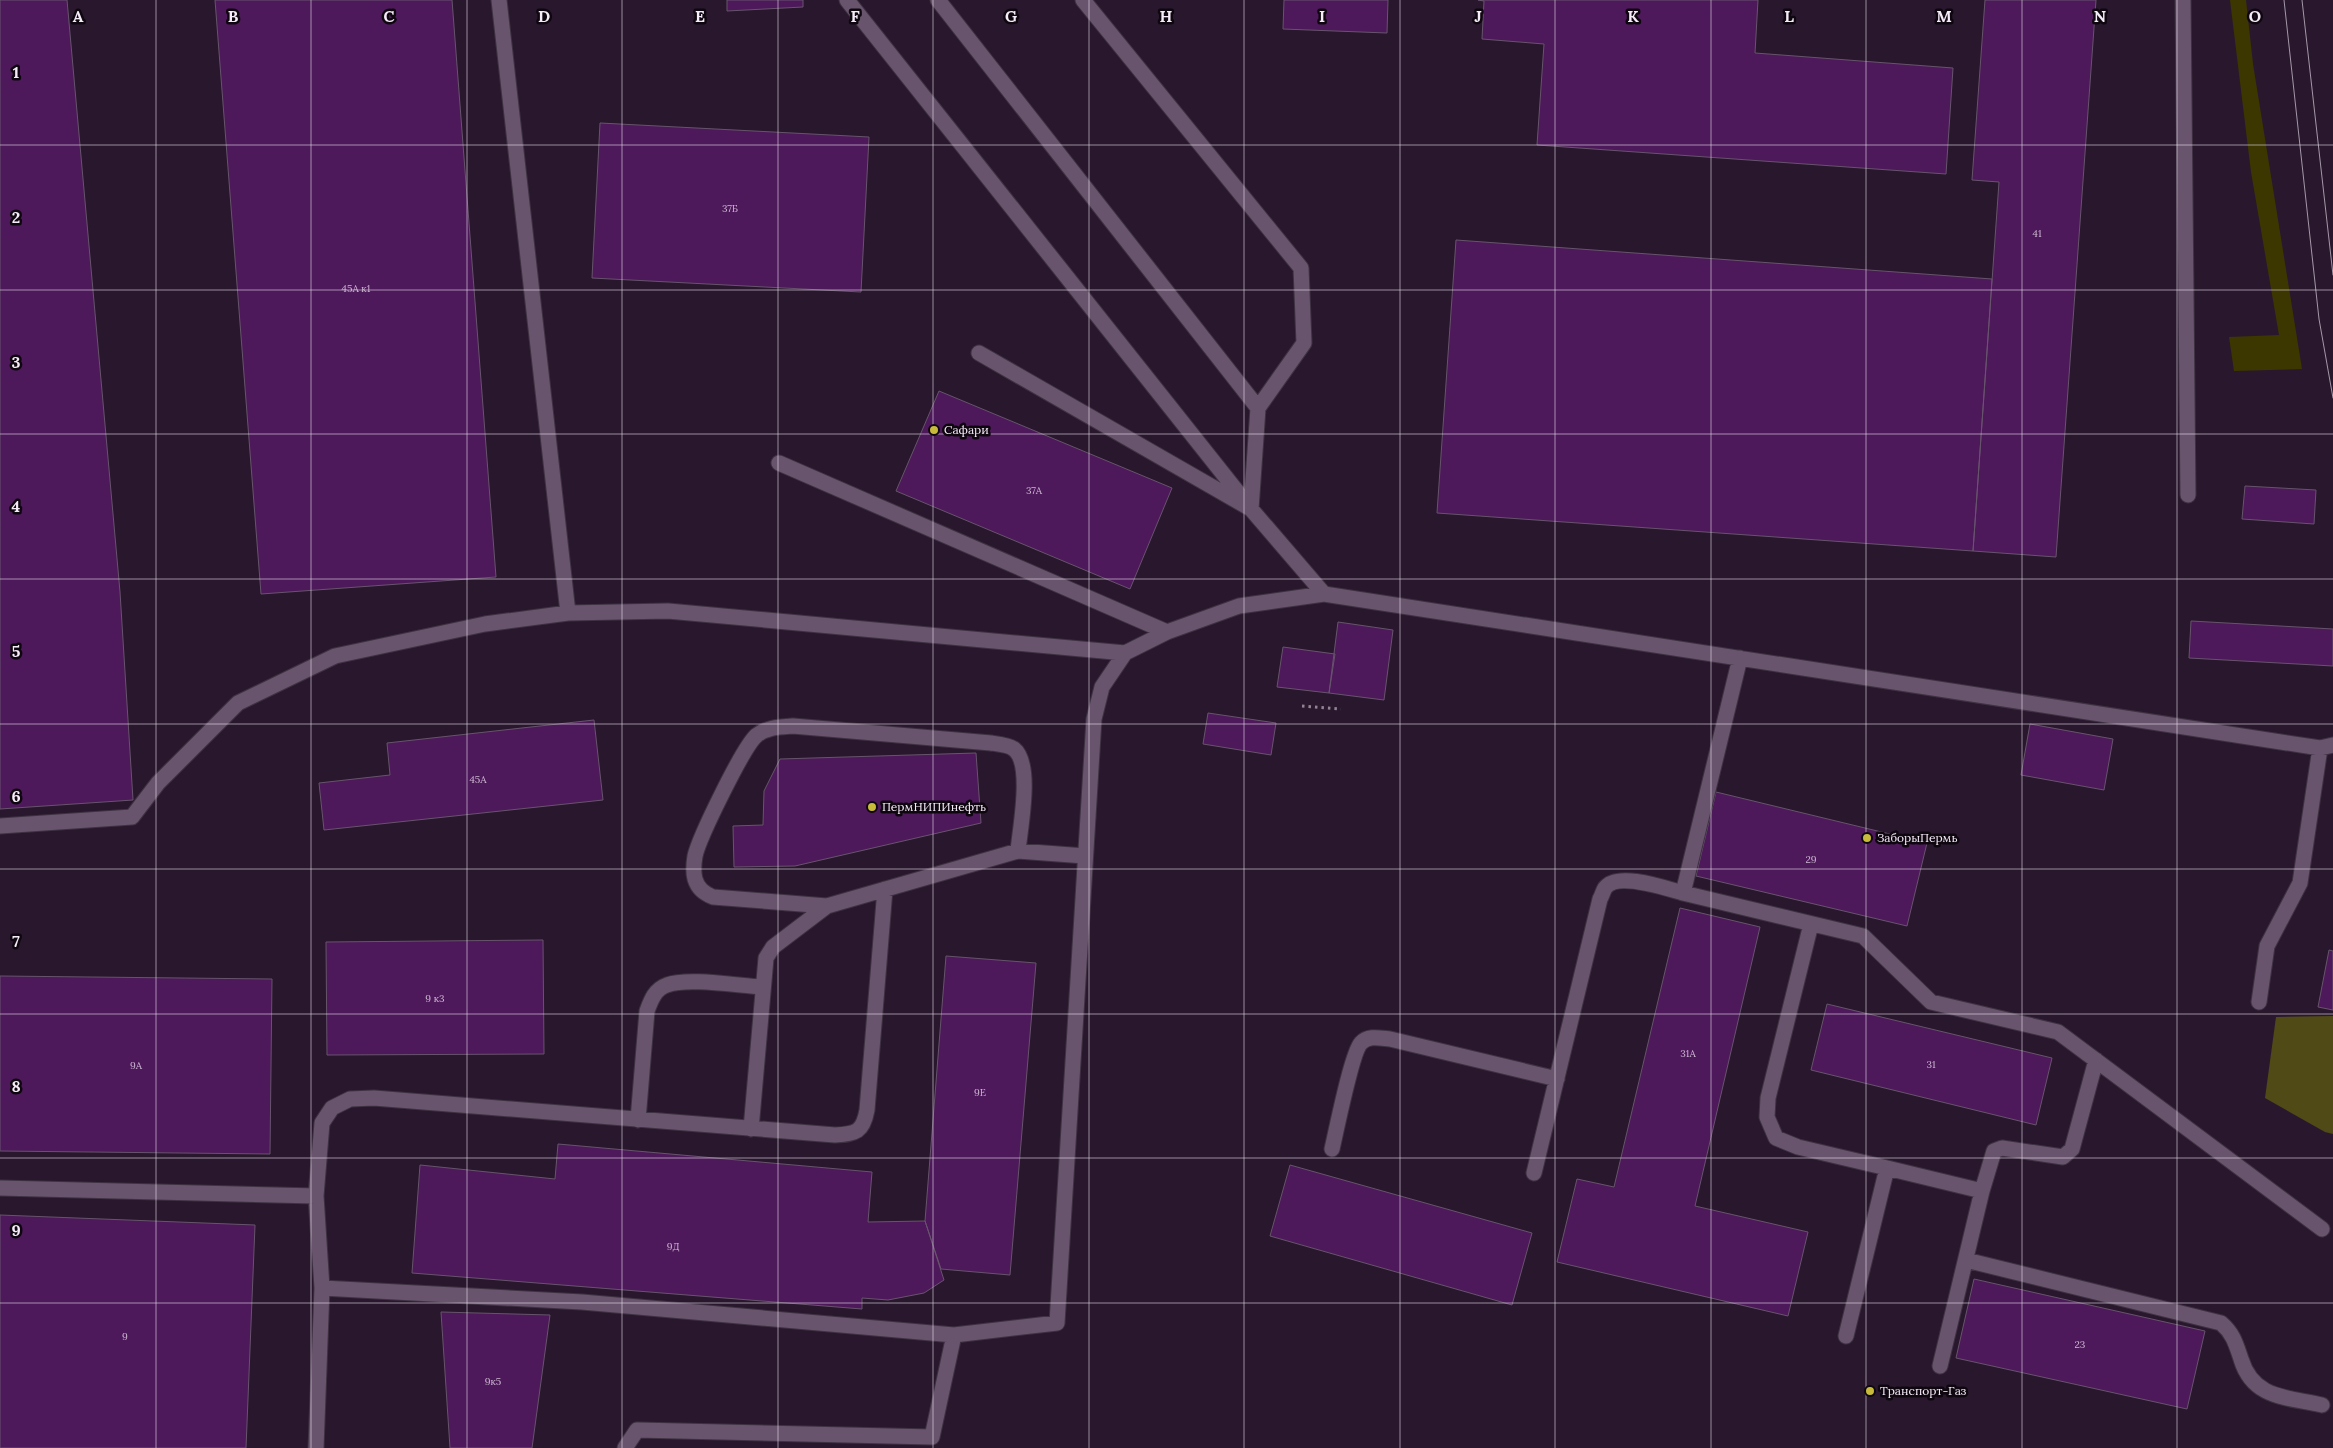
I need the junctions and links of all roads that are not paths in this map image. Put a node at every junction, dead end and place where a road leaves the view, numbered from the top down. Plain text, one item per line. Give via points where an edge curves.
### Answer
1 (499, 0) edge
2 (848, 0) edge
3 (938, 0) edge
4 (1084, 0) edge
5 (2183, 0) edge
6 (979, 353) dead end
7 (1258, 408) junction
8 (779, 463) dead end
9 (2188, 495) dead end
10 (1251, 509) junction
11 (1324, 594) junction
12 (568, 613) junction
13 (1167, 632) junction
14 (1125, 653) junction
15 (1740, 658) junction
16 (2327, 747) edge
17 (0, 826) edge
18 (1018, 851) junction
19 (1085, 856) junction
20 (885, 890) junction
21 (1683, 892) junction
22 (827, 906) junction
23 (1811, 924) junction
24 (763, 988) junction
25 (2259, 1002) dead end
26 (2096, 1060) junction
27 (1557, 1079) junction
28 (638, 1120) junction
29 (752, 1129) junction
30 (1332, 1149) dead end
31 (1887, 1168) junction
32 (1534, 1173) dead end
33 (0, 1188) edge
34 (1982, 1191) junction
35 (316, 1196) junction
36 (2322, 1229) dead end
37 (1966, 1260) junction
38 (322, 1288) junction
39 (954, 1335) junction
40 (1846, 1336) dead end
41 (1940, 1366) dead end
42 (2322, 1405) dead end
43 (316, 1448) edge
44 (625, 1448) edge

1 - 12 lane
2 - 10 lane
3 - 7 lane
4 - 7 lane via 1301,268 1304,343
5 - 9 lane
6 - 10 lane
7 - 10 lane
8 - 13 lane
10 - 11 lane
11 - 13 lane via 1240,606
11 - 15 lane
12 - 14 lane via 668,611
12 - 17 lane via 485,624 335,656 238,703 158,783 132,817
13 - 14 lane
14 - 19 lane via 1102,687 1094,719
15 - 16 lane
15 - 21 lane
16 - 25 lane via 2300,883 2267,946
18 - 19 lane
18 - 20 lane
18 - 22 lane via 1024,779 1022,762 1013,749 991,743 793,726 771,727 755,736 744,751 695,856 695,880 702,892 713,897
19 - 39 lane via 1057,1323
20 - 22 lane
20 - 29 lane via 864,1124 852,1134 835,1136
21 - 23 lane
21 - 27 lane via 1637,881 1617,880 1606,887 1600,899
22 - 24 lane via 773,947 766,958
23 - 26 lane via 1863,936 1931,1002 2058,1032
23 - 31 lane via 1768,1098 1767,1116 1776,1138 1798,1147
24 - 28 lane via 690,982 666,985 652,996 647,1011
24 - 29 lane
26 - 34 lane via 2072,1150 2063,1157 2002,1148 1994,1151
26 - 36 lane
27 - 30 lane via 1371,1037 1360,1043 1354,1058
27 - 32 lane
28 - 29 lane
28 - 35 lane via 374,1098 350,1099 332,1108 322,1123
31 - 34 lane
31 - 40 lane
33 - 35 lane
34 - 37 lane
35 - 38 lane
37 - 41 lane
37 - 42 lane via 2221,1323 2232,1332 2248,1379 2257,1388
38 - 39 lane via 582,1302
38 - 43 lane
39 - 44 lane via 932,1438 637,1430

